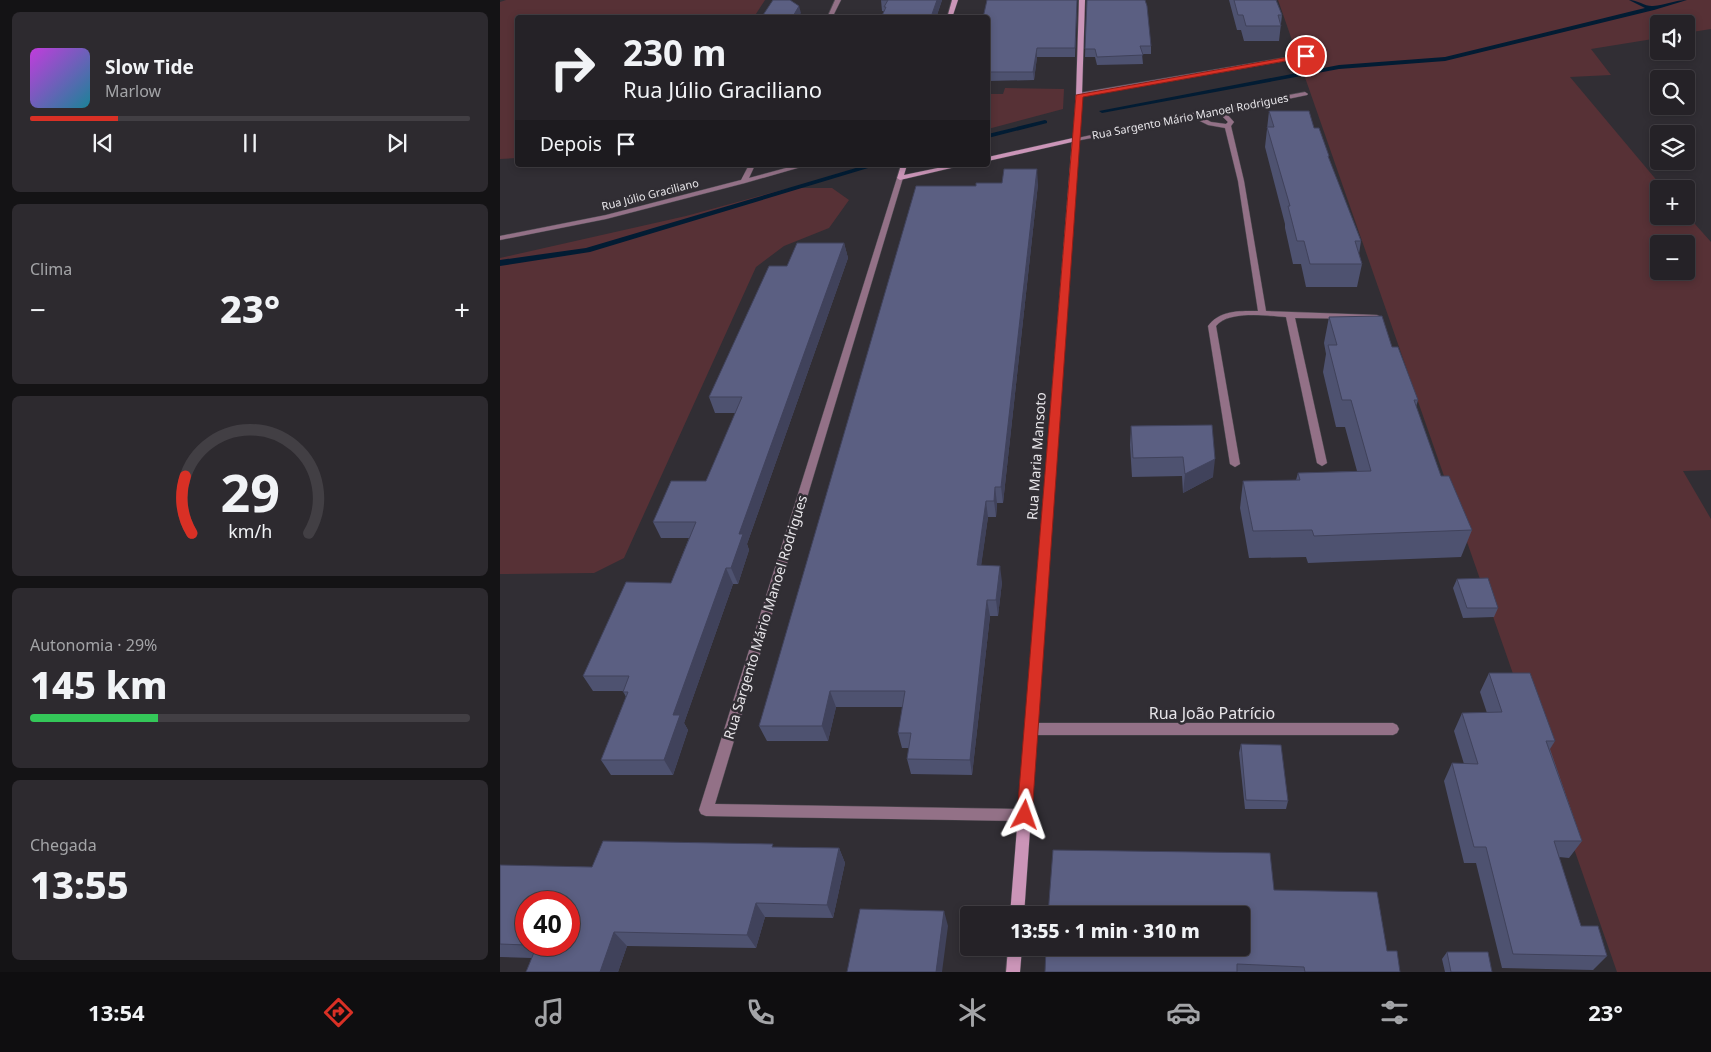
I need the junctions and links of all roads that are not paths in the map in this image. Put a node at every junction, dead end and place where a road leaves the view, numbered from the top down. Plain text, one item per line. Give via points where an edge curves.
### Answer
1 (838, 0) edge
2 (954, 0) edge
3 (1082, 0) edge
4 (830, 15) edge
5 (950, 15) edge
6 (1306, 56) dead end
7 (1305, 94) dead end
8 (1079, 95) junction
9 (1220, 110) junction
10 (1192, 115) junction
11 (1228, 126) junction
12 (1076, 139) junction
13 (990, 159) edge
14 (751, 167) edge
15 (798, 167) edge
16 (944, 167) edge
17 (902, 172) edge
18 (743, 182) junction
19 (500, 238) edge
20 (1262, 313) junction
21 (1290, 315) junction
22 (1377, 317) edge
23 (1322, 463) dead end
24 (1235, 464) dead end
25 (1032, 729) junction
26 (1393, 729) dead end
27 (1025, 815) junction
28 (1018, 906) edge
29 (1014, 956) edge
30 (1013, 972) edge

1 - 4 street
2 - 5 street
3 - 8 street, Rua Maria Mansoto
6 - 8 street
7 - 9 street, Rua Sargento Mário Manoel Rodrigues
8 - 12 street, Rua Maria Mansoto
9 - 10 street, Rua Sargento Mário Manoel Rodrigues
9 - 11 street via 1231,122
10 - 11 street via 1210,124
10 - 12 street, Rua Sargento Mário Manoel Rodrigues
11 - 20 street via 1241,181
12 - 13 street, Rua Sargento Mário Manoel Rodrigues
12 - 25 street, Rua Maria Mansoto
14 - 18 street
15 - 18 street, Rua Júlio Graciliano
16 - 17 street, Rua Sargento Mário Manoel Rodrigues
17 - 27 street, Rua Sargento Mário Manoel Rodrigues via 706,810
18 - 19 street, Rua Júlio Graciliano via 606,217
20 - 21 street
20 - 24 street via 1225,316 1215,320 1212,326
21 - 22 street
21 - 23 street
25 - 26 street, Rua João Patrício
25 - 27 street, Rua Maria Mansoto
27 - 28 street, Rua Maria Mansoto
29 - 30 street

